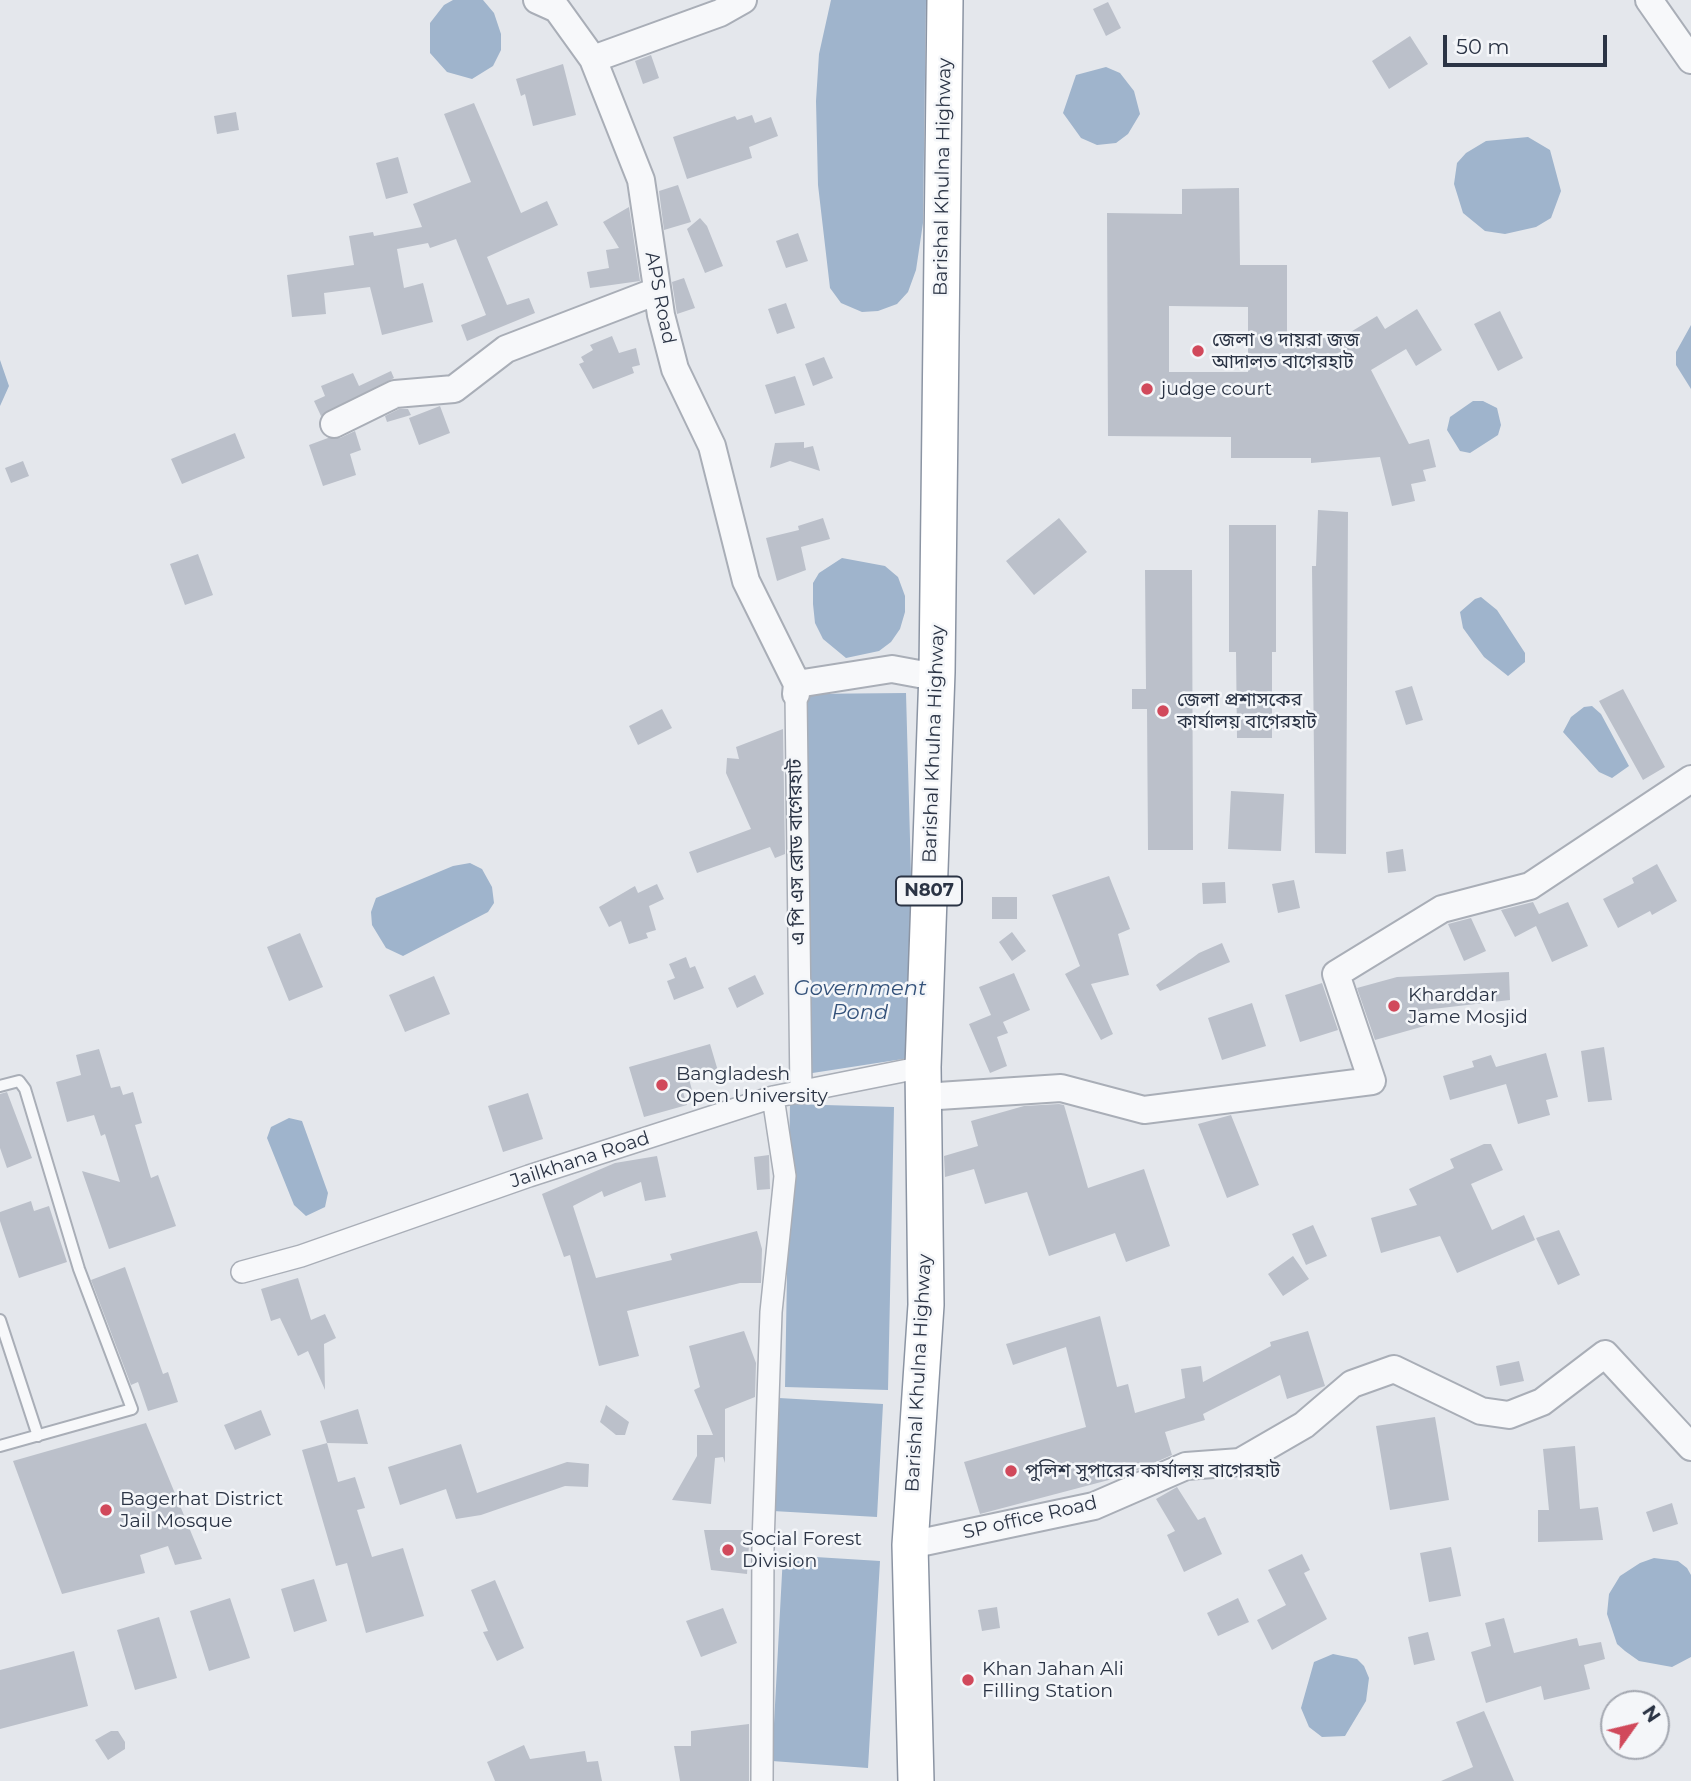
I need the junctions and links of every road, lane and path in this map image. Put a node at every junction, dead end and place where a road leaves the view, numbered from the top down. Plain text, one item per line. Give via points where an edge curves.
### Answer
1 (537, 0) edge
2 (743, 0) edge
3 (946, 0) edge
4 (1649, 0) edge
5 (593, 59) junction
6 (1691, 60) edge
7 (657, 291) junction
8 (334, 424) dead end
9 (937, 672) junction
10 (797, 689) junction
11 (1691, 779) edge
12 (923, 1082) junction
13 (0, 1086) edge
14 (801, 1093) junction
15 (773, 1097) junction
16 (242, 1272) dead end
17 (0, 1320) edge
18 (38, 1436) junction
19 (0, 1446) edge
20 (1691, 1447) edge
21 (911, 1545) junction
22 (762, 1781) edge
23 (916, 1781) edge

1 - 5 street, APS Road via 558,9
2 - 5 street via 720,13
3 - 9 highway, Barishal Khulna Highway / N807
4 - 6 street
5 - 7 street, APS Road via 641,180
7 - 8 street via 506,349 453,389 395,394
7 - 10 street, APS Road via 675,369 712,446 746,582
9 - 10 street via 892,669
9 - 12 highway, Barishal Khulna Highway / N807
10 - 14 street, এ পি এস রোড বাগেরহাট
11 - 12 street via 1530,886 1442,909 1336,974 1372,1081 1144,1110 1061,1088
12 - 14 street, Jailkhana Road
12 - 21 highway, Barishal Khulna Highway / N807 via 926,1305
13 - 18 lane via 19,1082 25,1089 79,1269 132,1409
14 - 15 street, Jailkhana Road
15 - 16 street, Jailkhana Road
15 - 22 street via 785,1176 771,1312 762,1544
17 - 18 lane
18 - 19 lane
20 - 21 street, SP office Road via 1605,1354 1542,1402 1509,1415 1481,1410 1394,1369 1352,1384 1304,1424 1240,1462 1186,1466 1094,1506
21 - 23 highway, Barishal Khulna Highway / N807

